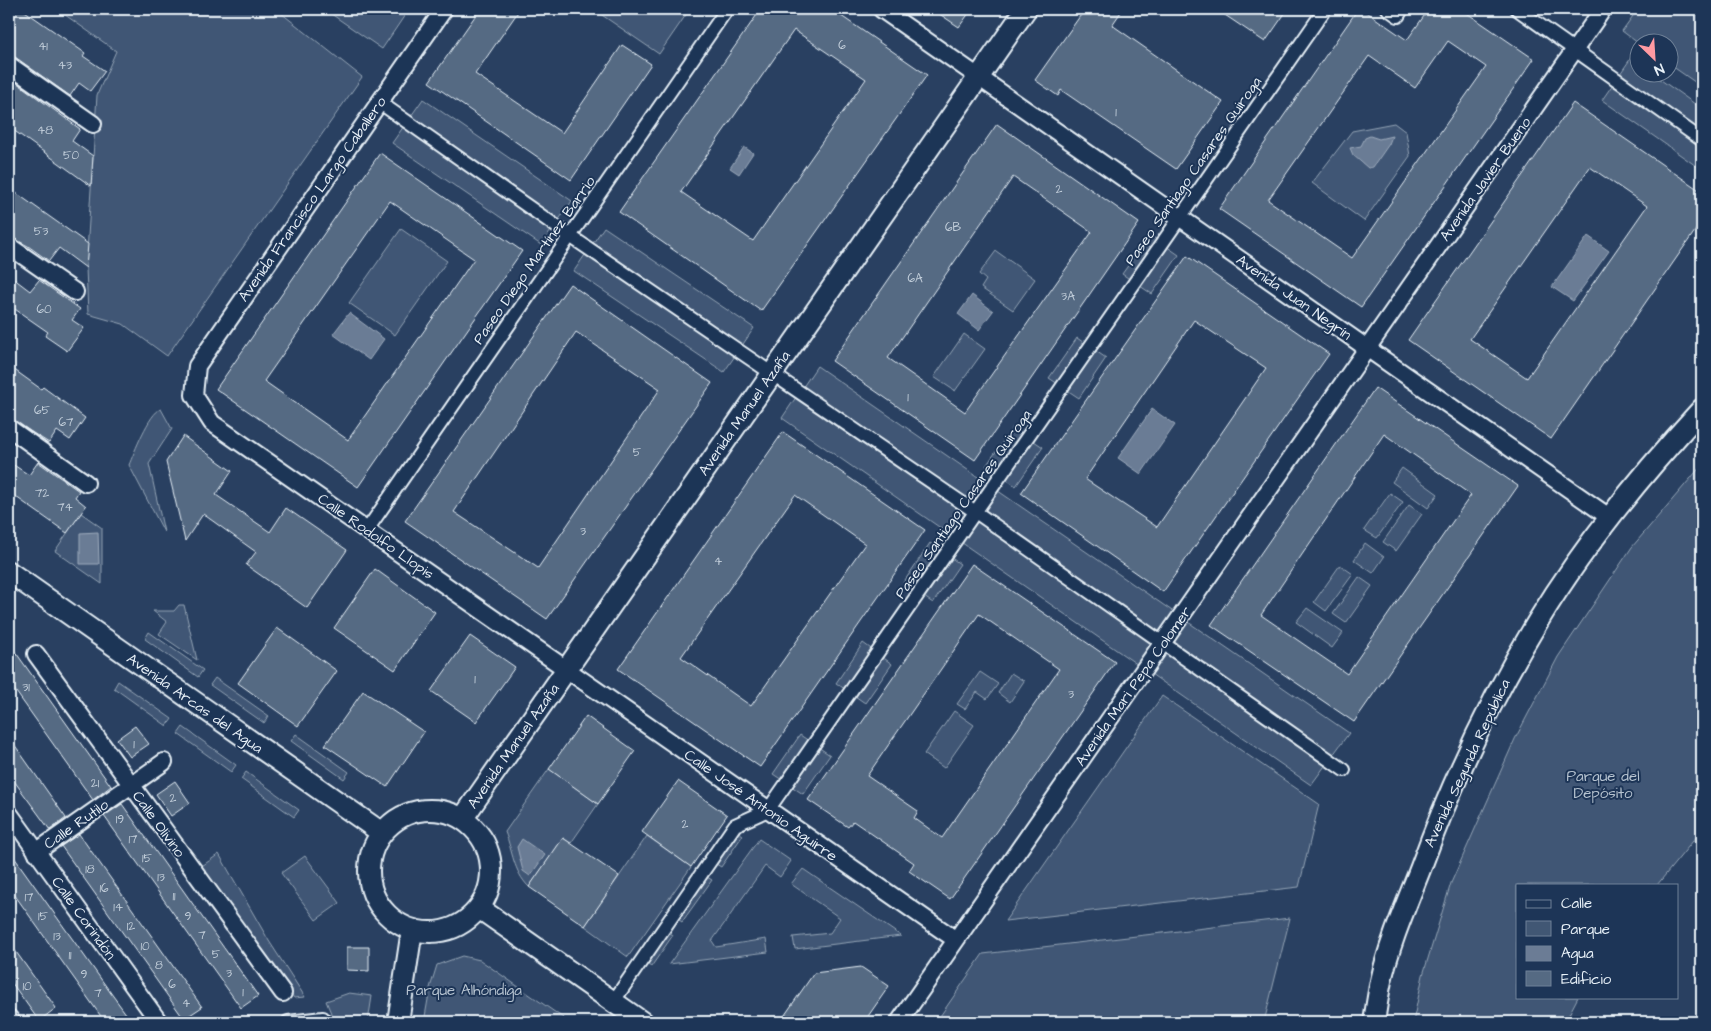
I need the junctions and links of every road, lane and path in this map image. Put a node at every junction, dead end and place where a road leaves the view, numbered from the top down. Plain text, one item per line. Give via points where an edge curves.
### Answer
1 (444, 9) edge
2 (727, 9) edge
3 (881, 9) edge
4 (1026, 9) edge
5 (1325, 9) edge
6 (1388, 9) edge
7 (1402, 9) edge
8 (1517, 9) edge
9 (1603, 9) edge
10 (1575, 50) junction
11 (9, 65) edge
12 (978, 77) junction
13 (379, 102) junction
14 (93, 124) dead end
15 (1702, 140) edge
16 (1180, 218) junction
17 (570, 236) junction
18 (9, 246) edge
19 (75, 292) dead end
20 (1367, 349) junction
21 (772, 374) junction
22 (194, 395) joint
23 (1702, 409) edge
24 (9, 428) edge
25 (86, 483) dead end
26 (977, 513) junction
27 (1609, 517) junction
28 (367, 530) junction
29 (9, 572) edge
30 (1162, 644) junction
31 (36, 654) dead end
32 (566, 670) junction
33 (164, 762) dead end
34 (1344, 770) dead end
35 (131, 785) junction
36 (768, 810) junction
37 (9, 813) edge
38 (463, 818) junction
39 (382, 833) junction
40 (36, 852) junction
41 (479, 908) junction
42 (412, 930) junction
43 (956, 940) junction
44 (283, 993) dead end
45 (613, 1002) junction
46 (9, 1018) edge
47 (323, 1018) dead end
48 (12, 1022) edge
49 (159, 1022) edge
50 (288, 1022) edge
51 (398, 1022) edge
52 (642, 1022) edge
53 (899, 1022) edge
54 (1374, 1022) edge

1 - 13 street, Avenida Francisco Largo Caballero
2 - 17 street, Paseo Diego Martínez Barrio
3 - 12 street, Avenida Juan Negrín
4 - 12 street, Avenida Manuel Azaña
5 - 16 street, Paseo Santiago Casares Quiroga
6 - 7 street via 1398,16
8 - 10 street
9 - 10 street, Avenida Javier Bueno
10 - 15 street
10 - 20 street, Avenida Javier Bueno
11 - 14 street
12 - 16 street, Avenida Juan Negrín
12 - 21 street, Avenida Manuel Azaña
13 - 17 street
13 - 22 street, Avenida Francisco Largo Caballero via 197,366
16 - 20 street, Avenida Juan Negrín
16 - 26 street, Paseo Santiago Casares Quiroga
17 - 21 street
17 - 28 street, Paseo Diego Martínez Barrio
18 - 19 street
20 - 27 street, Avenida Juan Negrín
20 - 30 street, Avenida Mari Pepa Colomer
21 - 26 street
21 - 32 street, Avenida Manuel Azaña
22 - 28 street, Calle Rodolfo Llopis via 212,422
23 - 27 street, Avenida Segunda República
24 - 25 street
26 - 30 street
26 - 36 street, Paseo Santiago Casares Quiroga
27 - 54 street, Avenida Segunda República via 1538,620 1489,709 1440,815 1411,893 1381,980
28 - 32 street, Calle Rodolfo Llopis
29 - 39 street, Avenida Arcas del Agua
30 - 34 street
30 - 43 street, Avenida Mari Pepa Colomer
31 - 35 street, Calle Olivino
32 - 36 street, Calle José Antonio Aguirre
32 - 38 street, Avenida Manuel Azaña
33 - 35 street, Calle Rutilo
35 - 40 street, Calle Rutilo
35 - 44 street, Calle Olivino
36 - 43 street, Calle José Antonio Aguirre
36 - 45 street via 735,825
37 - 40 street, Calle Corindón
38 - 39 street via 427,809 402,817
38 - 41 street via 477,830 487,848 492,868 489,888
39 - 42 street via 372,850 368,870 371,890 380,908
40 - 49 street, Calle Corindón
41 - 42 street via 467,920 450,929 431,933
41 - 45 street
42 - 51 street
43 - 53 street, Avenida Mari Pepa Colomer
45 - 52 street
46 - 48 street
47 - 50 street

